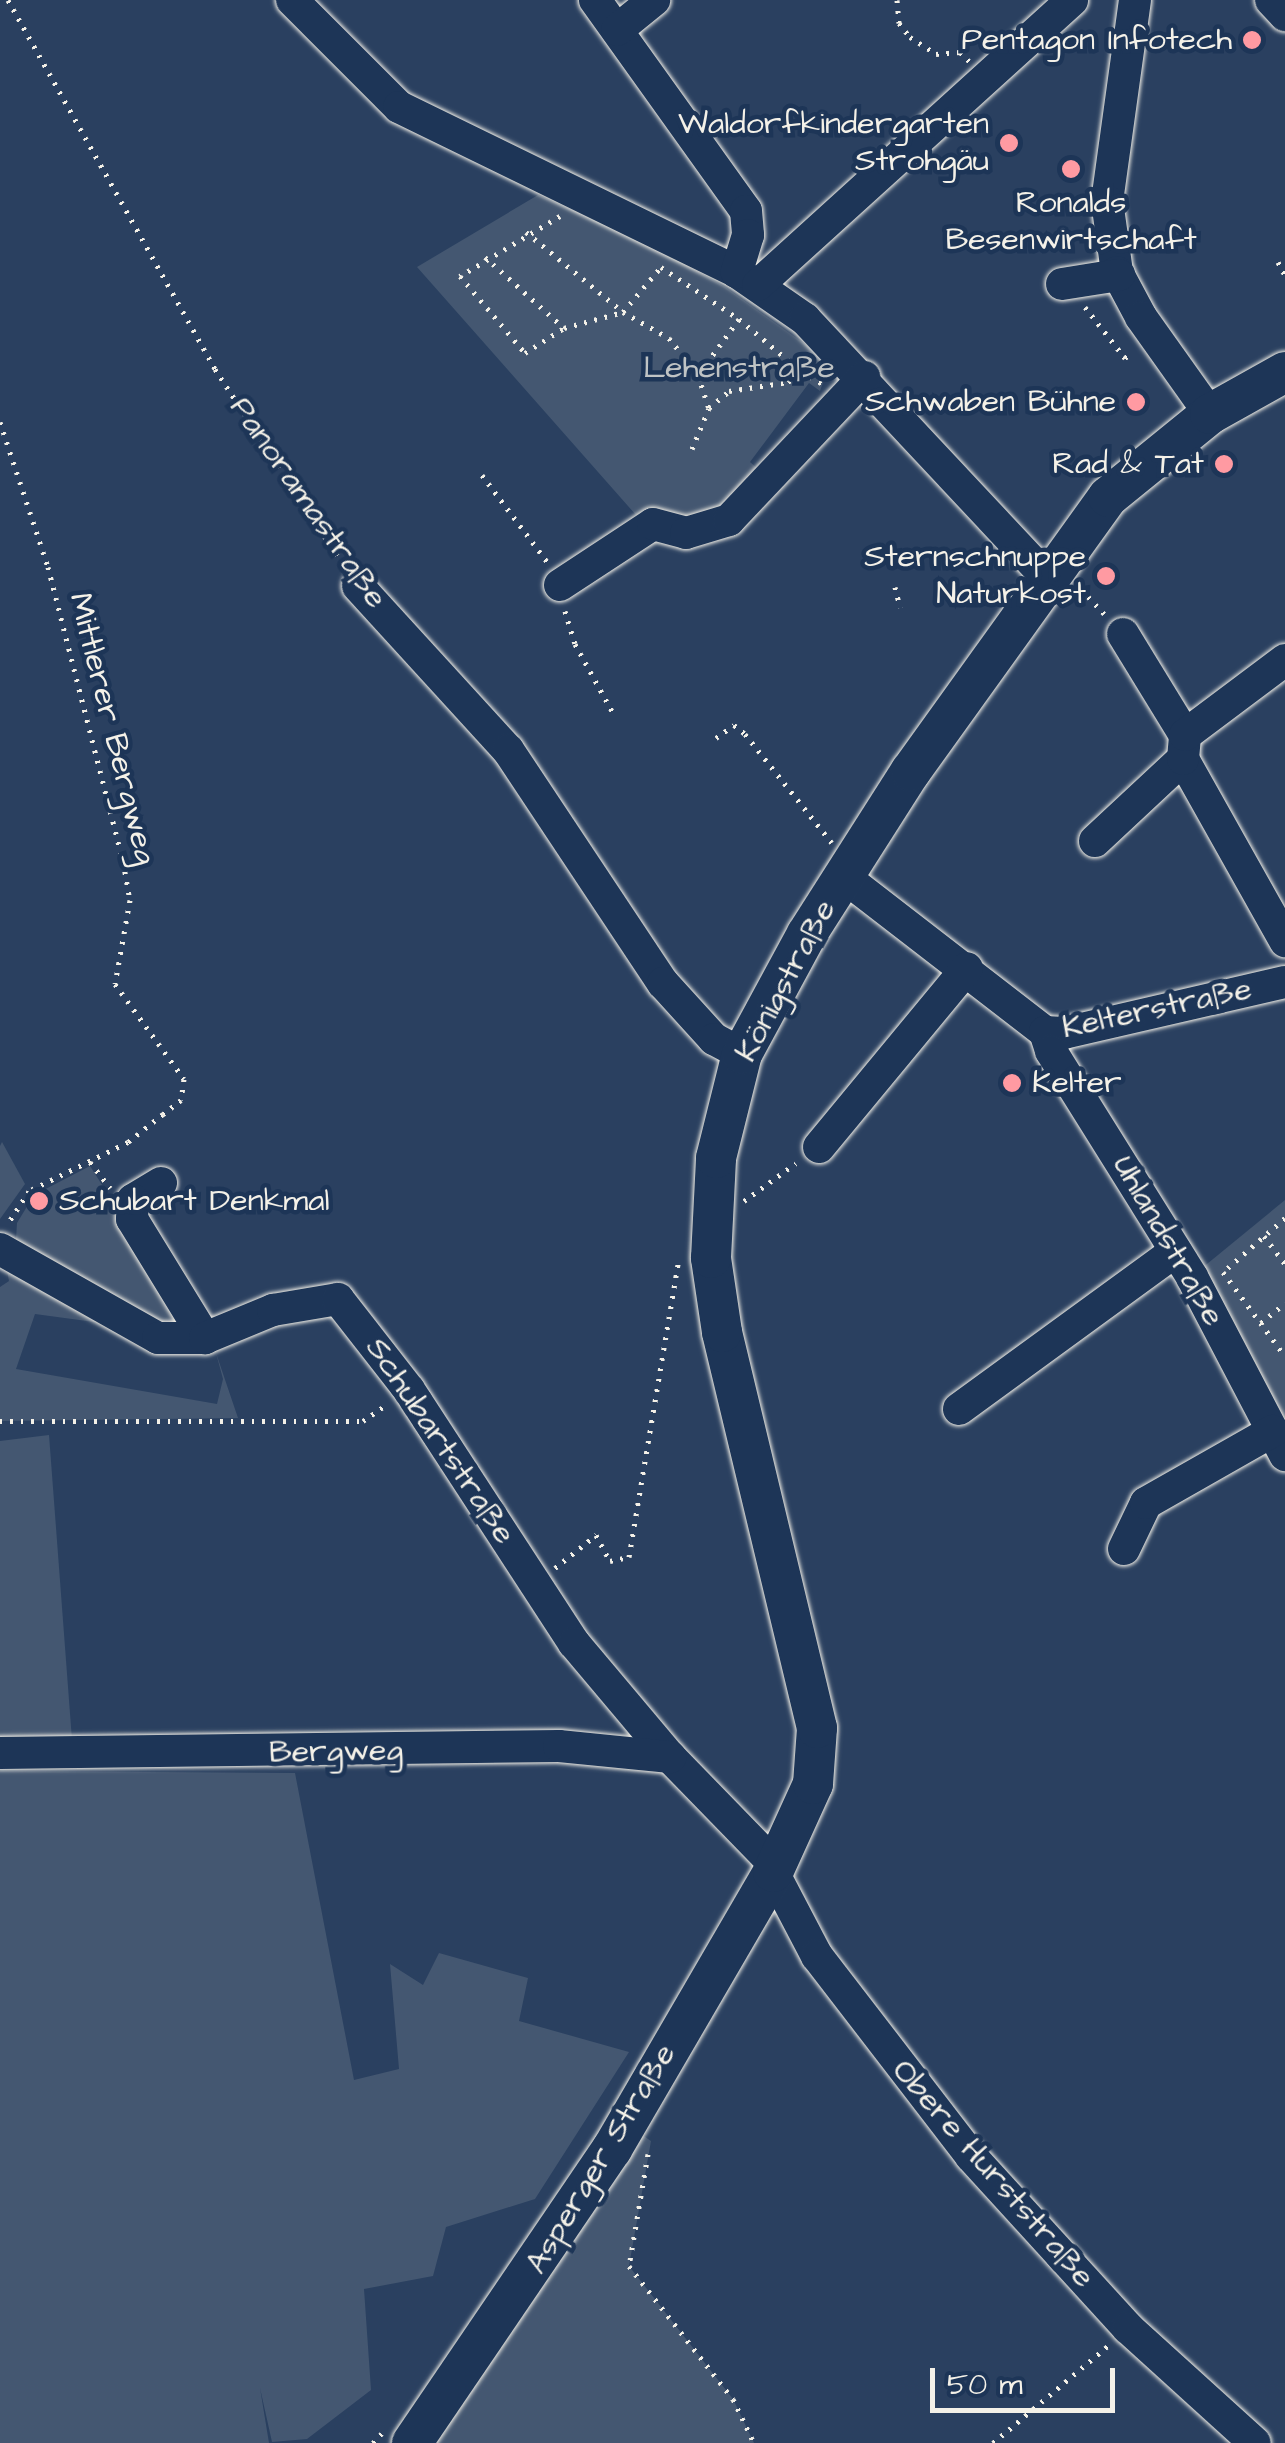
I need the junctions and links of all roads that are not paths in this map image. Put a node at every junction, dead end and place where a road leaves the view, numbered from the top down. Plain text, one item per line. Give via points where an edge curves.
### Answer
1 (292, 0) edge
2 (594, 0) edge
3 (654, 0) edge
4 (1072, 0) edge
5 (1270, 0) edge
6 (1134, 10) edge
7 (1285, 15) edge
8 (618, 30) junction
9 (1119, 274) junction
10 (747, 278) junction
11 (1062, 284) dead end
12 (1285, 372) edge
13 (853, 388) junction
14 (1210, 414) junction
15 (1052, 571) junction
16 (560, 585) dead end
17 (358, 586) road end
18 (1123, 634) road end
19 (1285, 660) edge
20 (1184, 747) junction
21 (1095, 841) dead end
22 (849, 866) junction
23 (1285, 941) edge
24 (967, 968) junction
25 (1285, 982) edge
26 (1045, 1032) junction
27 (742, 1054) junction
28 (818, 1147) road end
29 (161, 1183) dead end
30 (0, 1249) edge
31 (1176, 1251) junction
32 (205, 1338) junction
33 (959, 1408) dead end
34 (1279, 1443) edge
35 (1124, 1550) dead end
36 (0, 1753) edge
37 (670, 1757) junction
38 (775, 1869) junction
39 (412, 2443) edge
40 (1255, 2443) edge

1 - 10 street via 399,107
2 - 8 street
3 - 8 street
4 - 10 street
5 - 7 street
6 - 9 street via 1106,201
8 - 10 street via 746,211
9 - 11 street
9 - 14 street via 1140,317
10 - 13 street via 805,319
12 - 14 main road, Königstraße
13 - 15 street
13 - 16 street via 729,520 686,533 653,524
14 - 15 main road, Königstraße via 1108,497
15 - 22 main road, Königstraße
17 - 27 street, Panoramastraße via 508,750 663,983 714,1040
18 - 20 street
19 - 20 street
20 - 21 street
20 - 23 street
22 - 24 street, Kelterstraße
22 - 27 main road, Königstraße
24 - 26 street, Kelterstraße
24 - 28 street
25 - 26 street, Kelterstraße
26 - 31 street, Uhlandstraße via 1050,1051
27 - 38 main road, Königstraße via 710,1207 722,1332 817,1728 813,1784
29 - 32 street via 132,1200 132,1218
30 - 32 street, Schubartstraße via 158,1338
31 - 33 street
31 - 34 street, Uhlandstraße
32 - 37 street, Schubartstraße via 273,1310 338,1299 408,1390 574,1643
34 - 35 street via 1146,1503
36 - 37 street, Bergweg via 559,1746
37 - 38 street, Schubartstraße
38 - 39 main road, Asperger Straße via 560,2232
38 - 40 street, Obere Hurststraße via 817,1956 971,2156 1128,2328

